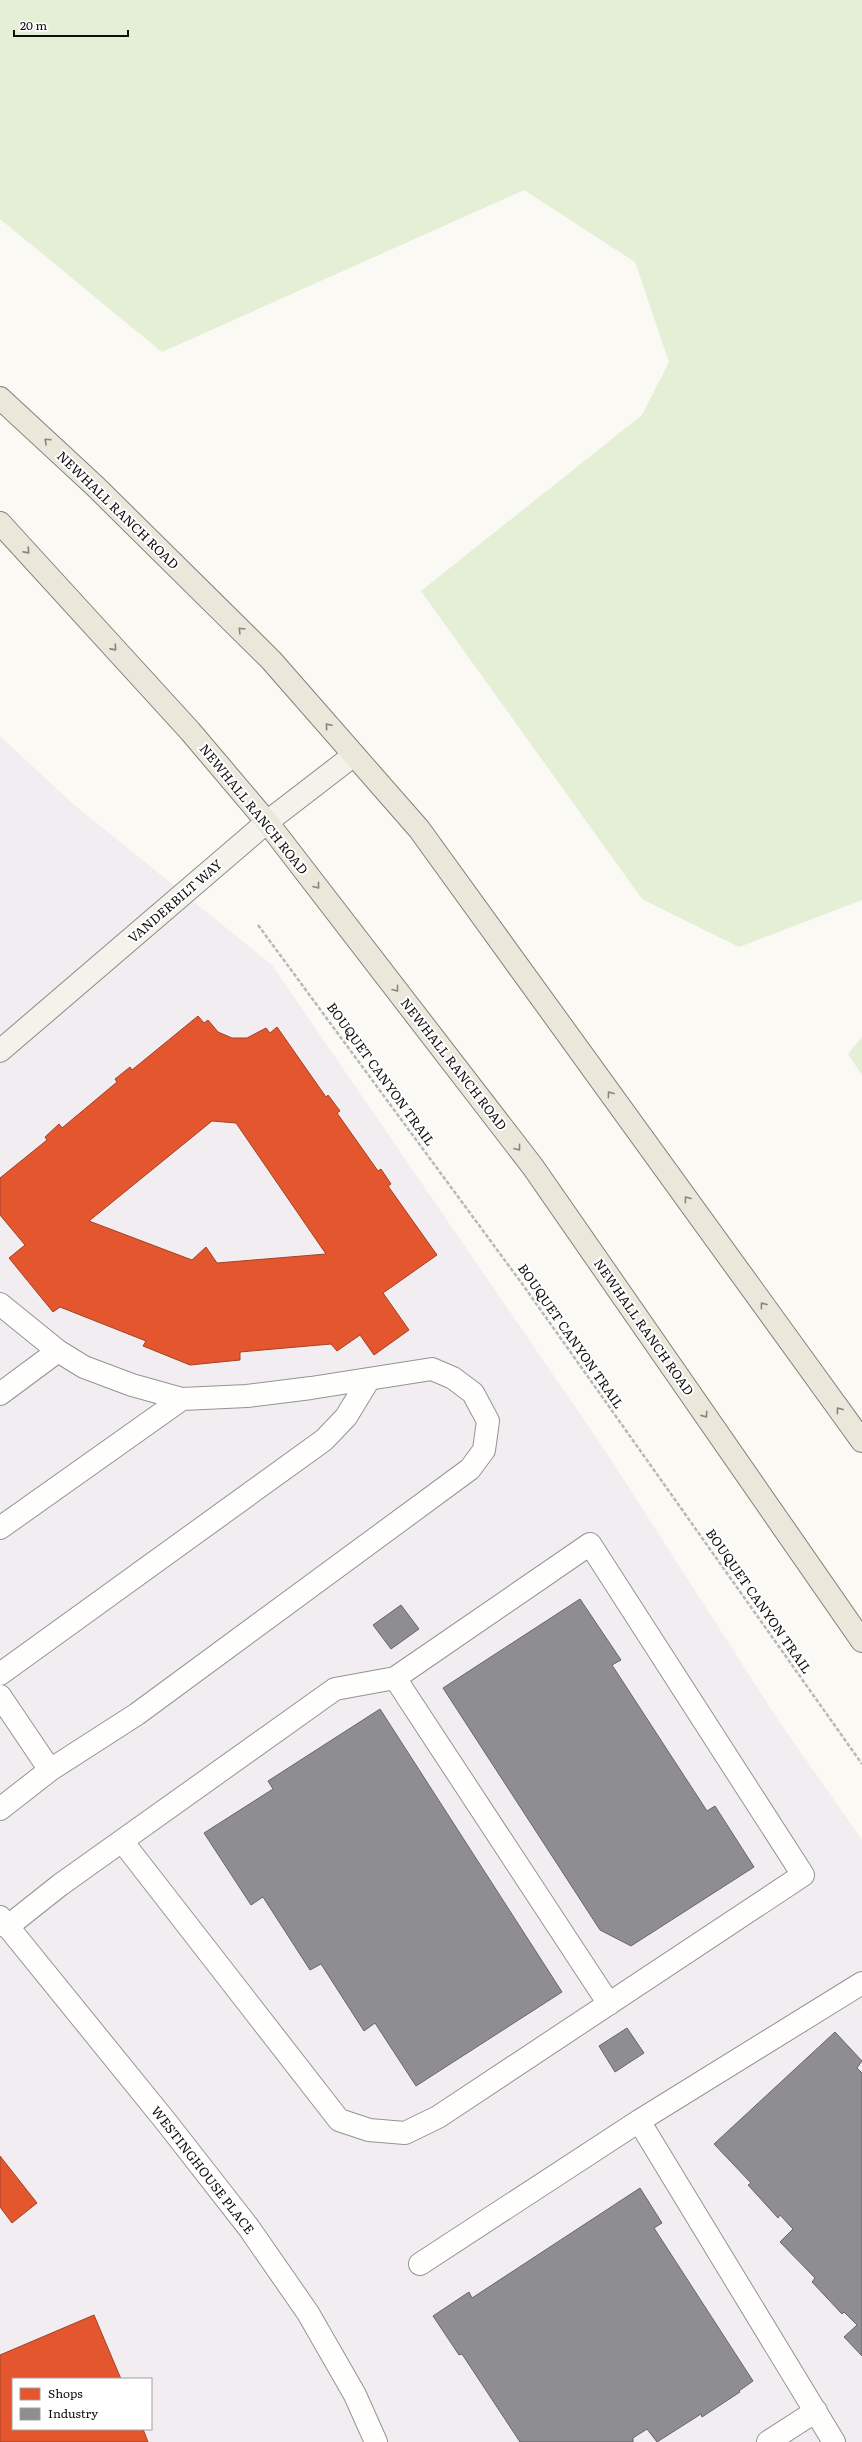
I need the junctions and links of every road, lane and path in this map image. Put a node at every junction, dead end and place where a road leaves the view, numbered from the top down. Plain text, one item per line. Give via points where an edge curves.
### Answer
1 (0, 398) edge
2 (0, 523) edge
3 (354, 755) junction
4 (267, 822) junction
5 (258, 925) dead end
6 (0, 1051) edge
7 (0, 1304) edge
8 (58, 1351) junction
9 (368, 1381) junction
10 (0, 1394) edge
11 (182, 1399) junction
12 (862, 1441) edge
13 (0, 1528) edge
14 (862, 1641) edge
15 (0, 1674) edge
16 (395, 1678) junction
17 (0, 1696) edge
18 (862, 1764) edge
19 (50, 1770) junction
20 (0, 1809) edge
21 (122, 1841) junction
22 (4, 1922) edge
23 (862, 1983) edge
24 (609, 2004) junction
25 (639, 2120) junction
26 (420, 2264) dead end
27 (816, 2411) junction
28 (376, 2442) edge
29 (768, 2442) edge
30 (834, 2442) edge

3 -> 1 main road, NEWHALL RANCH ROAD via 271,660 95,486
2 -> 4 main road, NEWHALL RANCH ROAD via 190,731
3 - 4 street, VANDERBILT WAY
12 -> 3 main road, NEWHALL RANCH ROAD via 419,829
4 - 6 street, VANDERBILT WAY
4 -> 14 main road, NEWHALL RANCH ROAD via 533,1167
5 - 18 path, BOUQUET CANYON TRAIL via 523,1285
7 - 8 street
8 - 10 street
8 - 11 street via 84,1367 132,1385
9 - 11 street via 247,1396
9 - 15 street via 346,1417 324,1440
9 - 19 street via 409,1371 432,1369 453,1378 473,1393 488,1421 484,1450 470,1468 137,1714
11 - 13 street
16 - 21 street via 335,1689
16 - 24 street
16 - 24 street via 590,1544 803,1875
17 - 19 street
19 - 20 street
21 - 22 street
21 - 24 street via 339,2120 369,2130 405,2133 438,2117
22 - 28 street, WESTINGHOUSE PLACE via 168,2123 249,2228 308,2313 355,2395
23 - 25 street
25 - 26 street
25 - 27 street
27 - 29 street
27 - 30 street

